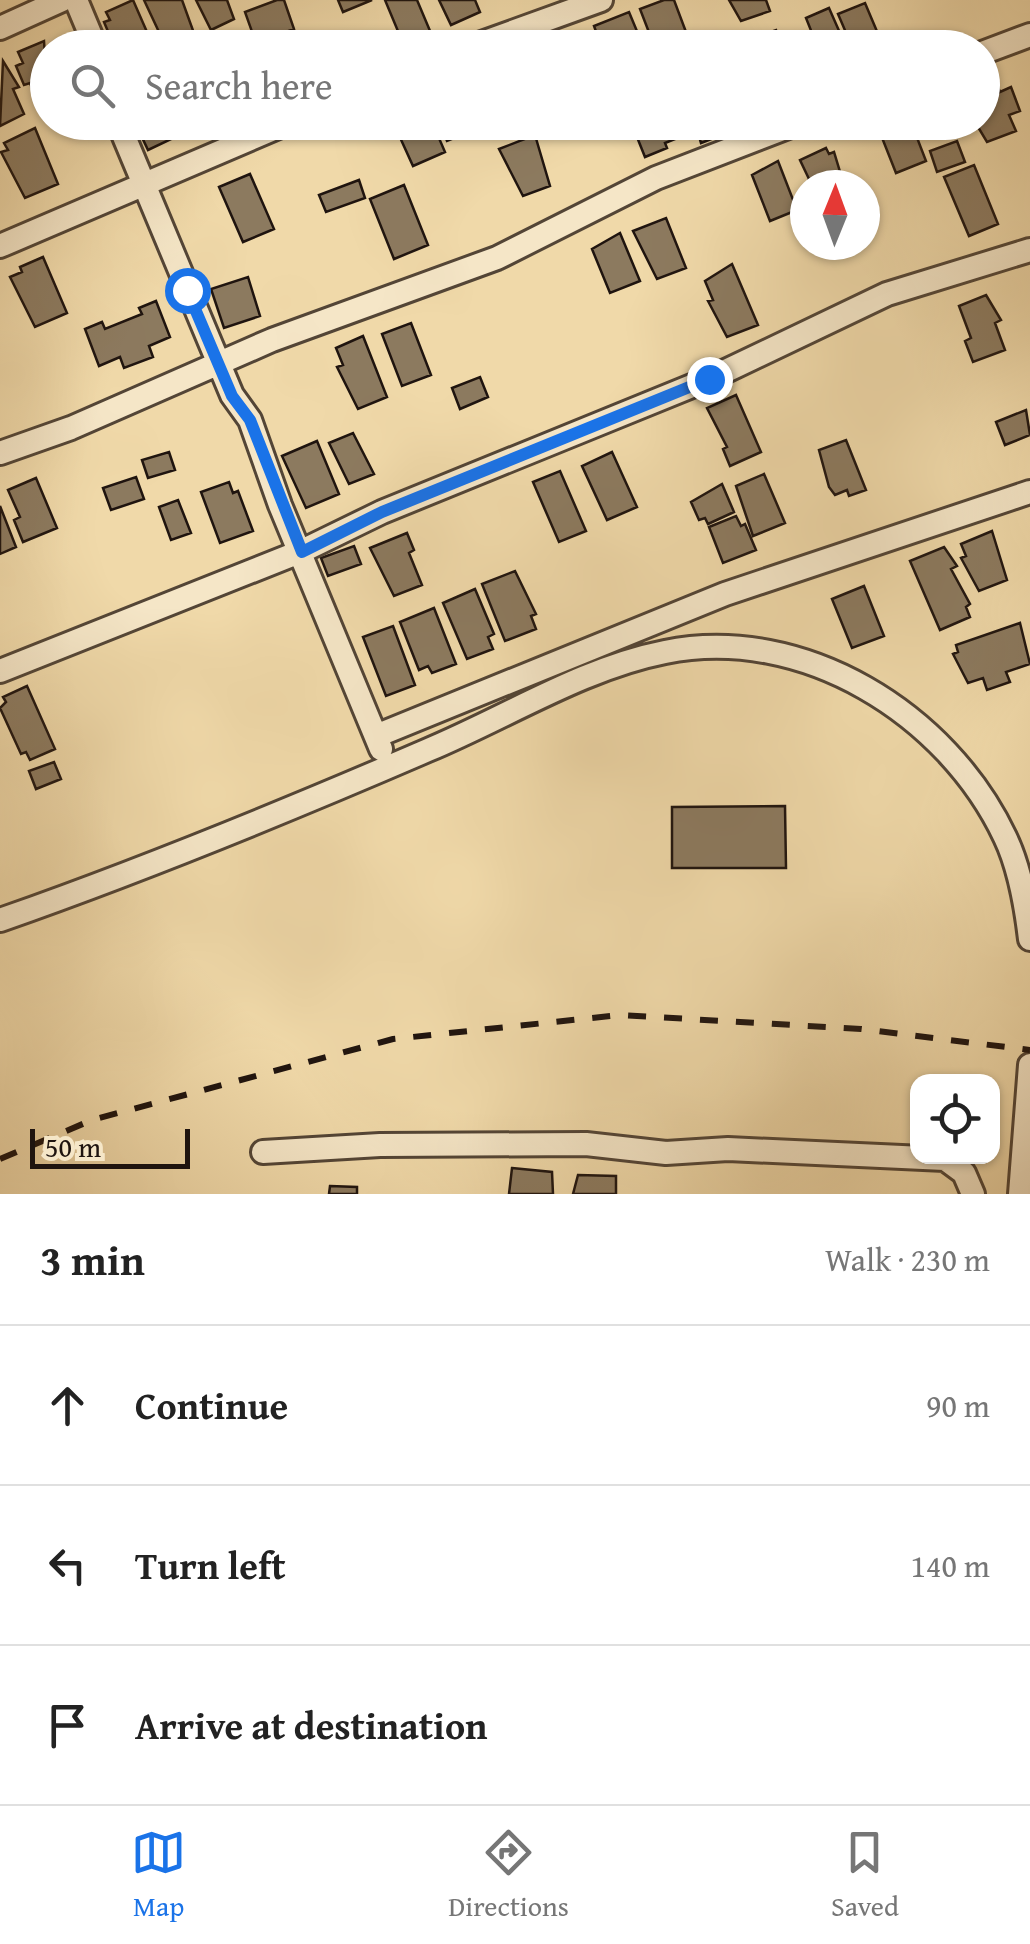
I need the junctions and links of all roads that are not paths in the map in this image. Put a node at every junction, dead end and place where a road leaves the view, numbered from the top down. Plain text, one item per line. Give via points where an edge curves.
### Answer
1 (62, 0) edge
2 (76, 0) edge
3 (601, 0) edge
4 (0, 28) edge
5 (88, 30) edge
6 (518, 30) edge
7 (1030, 35) edge
8 (1000, 46) edge
9 (125, 140) edge
10 (247, 140) edge
11 (754, 140) edge
12 (141, 185) junction
13 (0, 246) edge
14 (1030, 250) edge
15 (221, 362) junction
16 (0, 453) edge
17 (1030, 492) edge
18 (302, 552) junction
19 (0, 671) edge
20 (376, 736) junction
21 (388, 764) junction
22 (1028, 901) edge
23 (0, 920) edge
24 (1030, 939) edge
25 (1030, 1066) edge
26 (263, 1152) dead end
27 (973, 1194) edge
28 (1020, 1194) edge

1 - 4 street
2 - 5 street
3 - 6 street
7 - 8 street
9 - 12 street
10 - 12 street
11 - 15 street via 656,178 498,258
12 - 13 street
12 - 15 street
14 - 18 street via 888,294 709,379 382,512
15 - 16 street
15 - 18 street
17 - 20 street via 725,594
18 - 19 street
18 - 20 street
20 - 21 street
21 - 22 street via 624,662 704,648 794,658 854,680 920,723 972,779 1006,838
21 - 23 street
22 - 24 street
25 - 28 street
26 - 27 street via 586,1144 666,1153 728,1149 945,1160 964,1173

